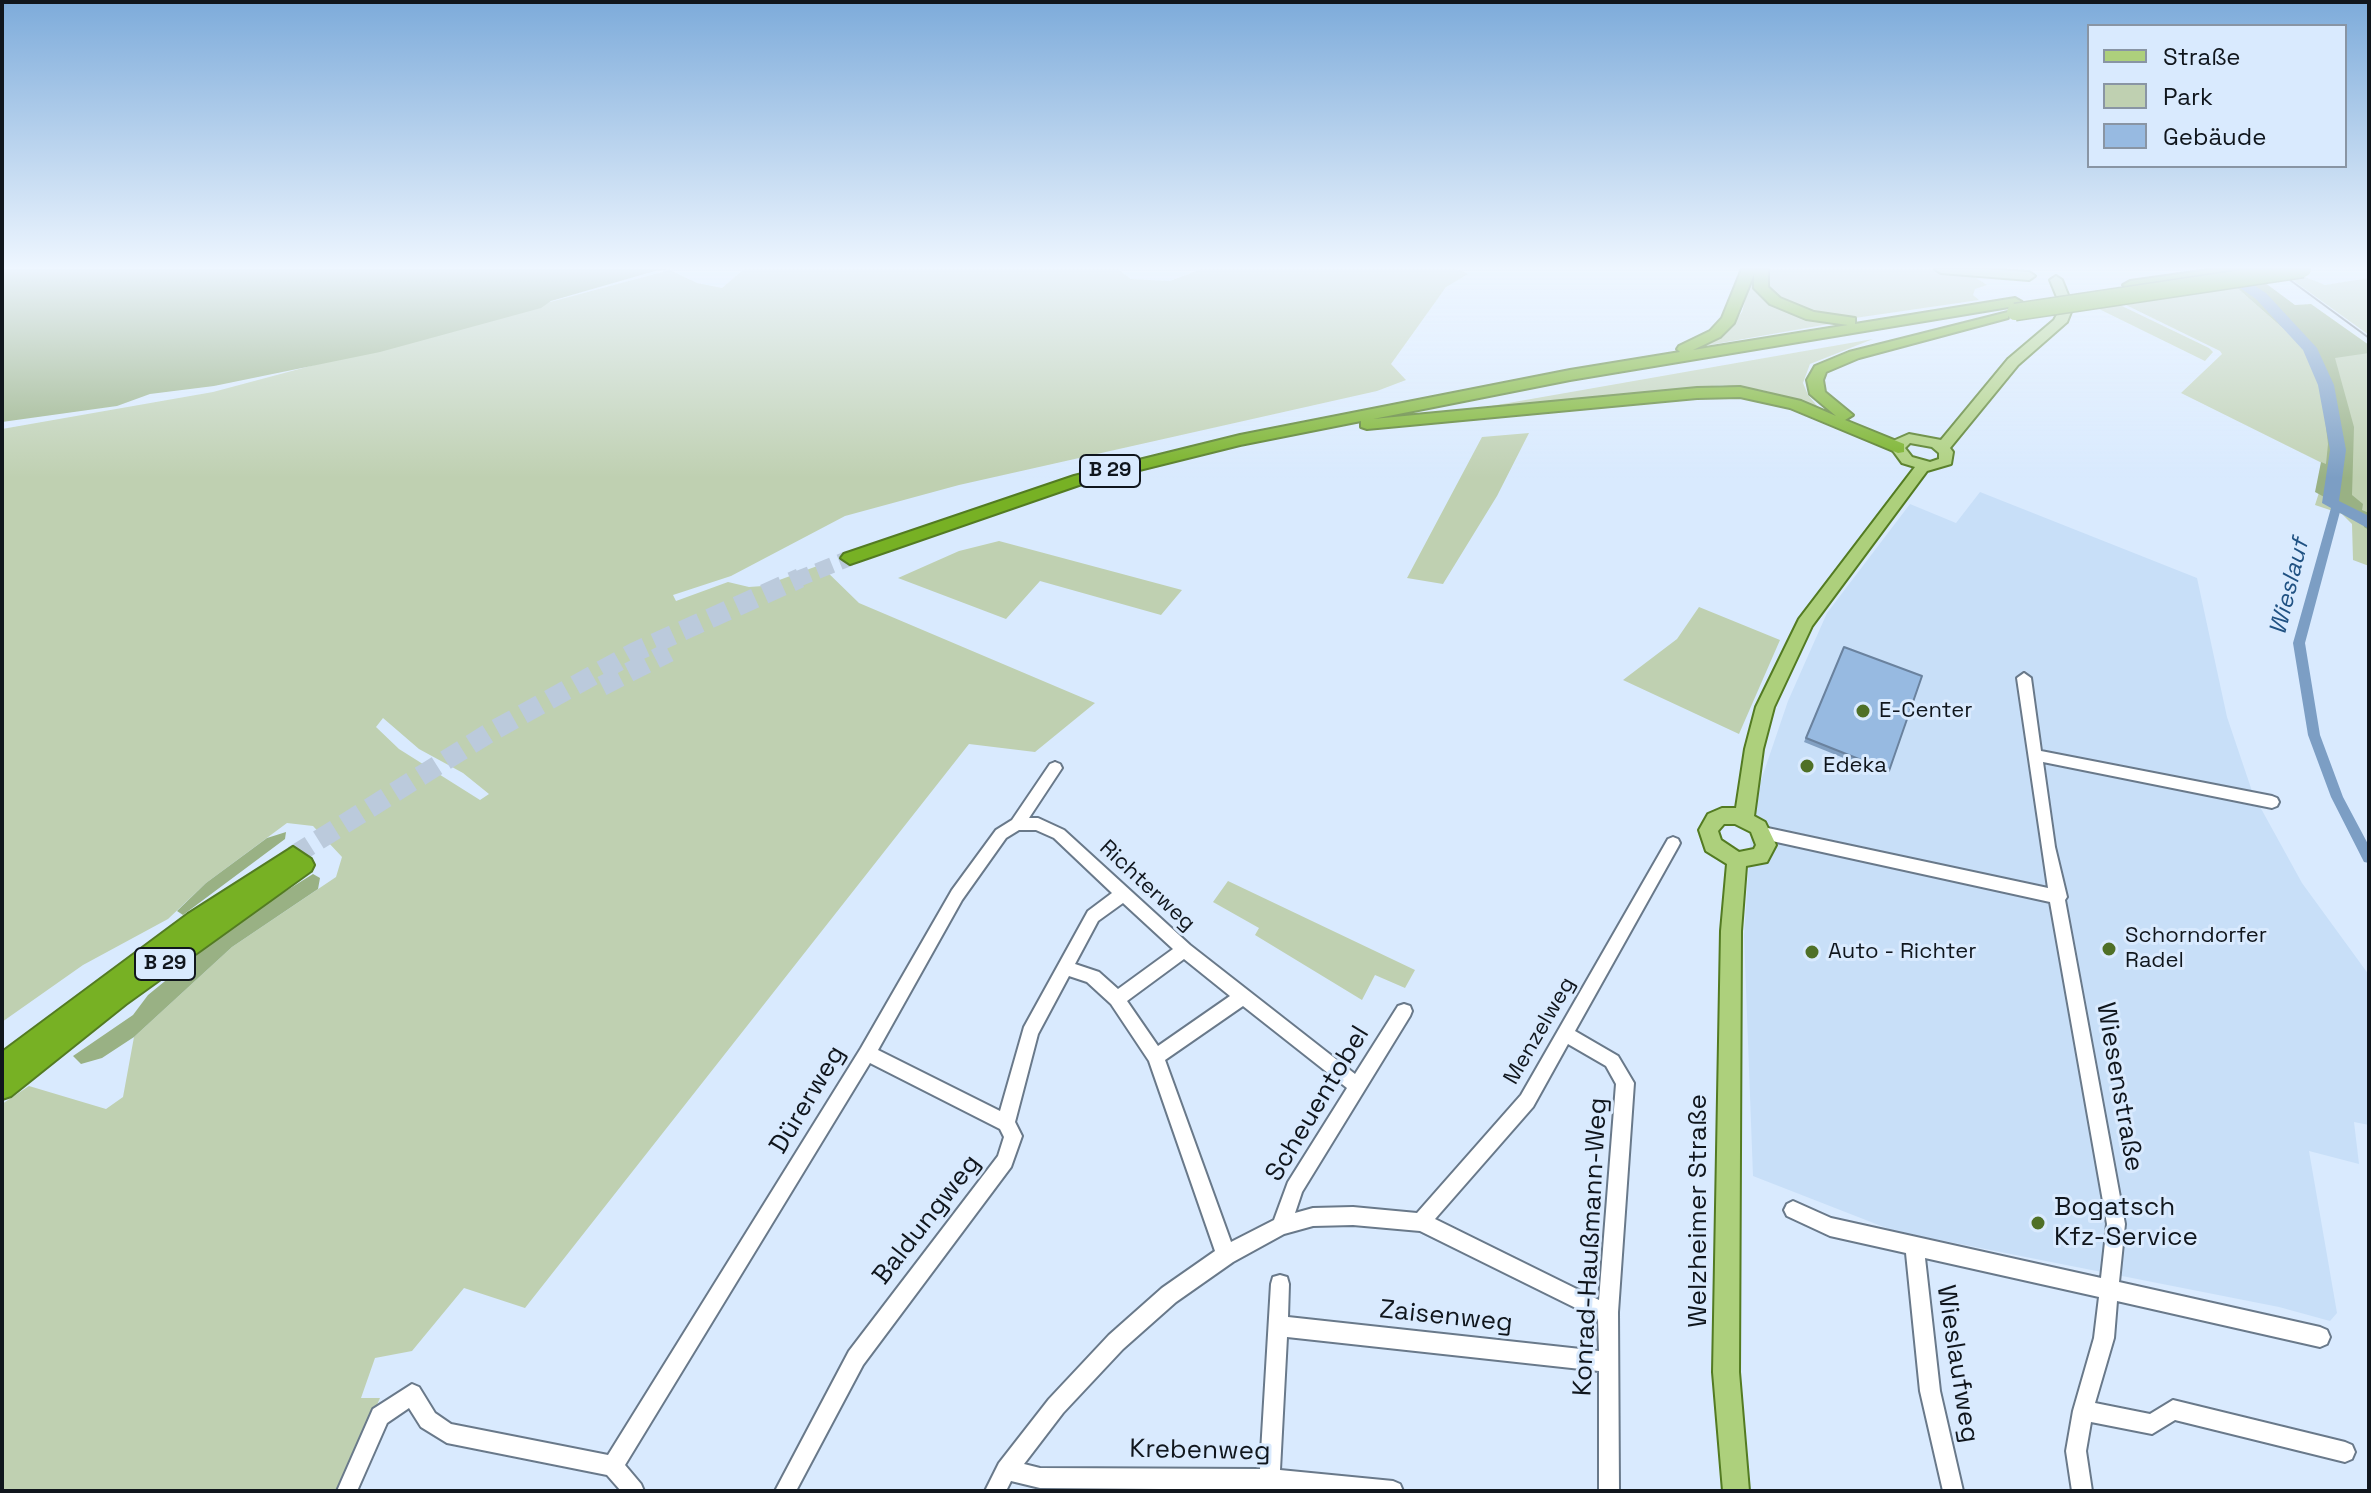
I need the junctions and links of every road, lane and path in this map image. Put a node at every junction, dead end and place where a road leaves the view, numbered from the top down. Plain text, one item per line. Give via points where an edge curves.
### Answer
1 (1705, 339) edge
2 (1790, 339) edge
3 (1852, 339) edge
4 (1898, 339) edge
5 (2040, 339) edge
6 (1626, 366) junction
7 (1962, 421) junction
8 (1367, 424) junction
9 (1922, 438) junction
10 (1942, 448) junction
11 (1903, 449) junction
12 (1923, 466) junction
13 (1894, 504) junction
14 (2024, 678) dead end
15 (2035, 755) junction
16 (1055, 768) dead end
17 (2272, 802) dead end
18 (1738, 817) junction
19 (1017, 824) junction
20 (1764, 839) junction
21 (1673, 843) dead end
22 (1732, 858) junction
23 (298, 860) tunnel mouth
24 (1123, 894) junction
25 (2059, 897) junction
26 (1184, 950) junction
27 (1064, 967) junction
28 (1242, 997) junction
29 (1117, 999) junction
30 (1404, 1011) dead end
31 (1567, 1035) junction
32 (867, 1053) junction
33 (1156, 1057) junction
34 (17, 1061) edge
35 (1357, 1086) junction
36 (2, 1088) edge
37 (1006, 1123) junction
38 (1793, 1210) dead end
39 (1421, 1222) junction
40 (1281, 1226) junction
41 (1914, 1245) junction
42 (1226, 1255) junction
43 (1280, 1284) dead end
44 (2111, 1287) junction
45 (1608, 1312) junction
46 (1278, 1326) junction
47 (2320, 1337) dead end
48 (1608, 1362) junction
49 (2083, 1411) junction
50 (2345, 1452) dead end
51 (613, 1466) junction
52 (1006, 1470) junction
53 (1269, 1485) edge
54 (347, 1491) edge
55 (634, 1491) edge
56 (785, 1491) edge
57 (995, 1491) edge
58 (1393, 1491) edge
59 (1609, 1491) edge
60 (1736, 1491) edge
61 (1953, 1491) edge
62 (2082, 1491) edge

1 - 6 highway
2 - 6 highway, B 29
3 - 8 highway, B 29
4 - 11 highway via 1831,363 1815,380 1818,394 1835,410
5 - 7 main road
6 - 8 highway, B 29 via 1327,421 1151,460 997,505 854,563 1112,481
7 - 9 main road
7 - 10 main road
8 - 11 highway via 1740,392 1795,404
9 - 10 main road
9 - 11 main road
10 - 12 main road via 1946,461
11 - 12 main road
11 - 13 main road via 1908,466
12 - 13 main road
13 - 18 main road via 1805,623 1765,707
14 - 15 street, Wiesenstraße
15 - 17 street
15 - 25 street, Wiesenstraße
16 - 19 street, Dürerweg
18 - 20 main road
18 - 22 main road via 1715,819 1708,830 1713,845
19 - 24 street, Richterweg via 1038,824 1059,834
19 - 32 street, Dürerweg via 1001,834 957,895
20 - 22 main road via 1753,859
20 - 25 street
21 - 31 street, Menzelweg
22 - 60 main road, Welzheimer Straße via 1726,1372
23 - 34 highway, B 29 via 118,997
24 - 26 street, Richterweg
24 - 27 street, Baldungweg via 1093,916
25 - 44 street, Wiesenstraße via 2116,1224
26 - 28 street, Richterweg
26 - 29 street
27 - 29 street via 1093,977
27 - 37 street, Baldungweg via 1030,1032
28 - 33 street
28 - 35 street, Richterweg
29 - 33 street
30 - 35 street, Scheuentobel
31 - 39 street, Menzelweg via 1527,1101
31 - 45 street, Konrad-Haußmann-Weg via 1612,1061 1625,1083
32 - 37 street
32 - 51 street, Dürerweg
33 - 42 street
34 - 36 highway, B 29
35 - 40 street, Scheuentobel via 1294,1188
37 - 56 street, Baldungweg via 1013,1136 1005,1161 856,1358
38 - 41 street, Wieslaufweg via 1830,1227
39 - 40 street via 1313,1217
39 - 45 street
40 - 42 street
41 - 44 street, Wieslaufweg
41 - 61 street, Wieslaufweg via 1930,1391
42 - 52 street via 1116,1342
43 - 46 street
44 - 47 street
44 - 49 street, Wiesenstraße via 2104,1338
45 - 48 street, Konrad-Haußmann-Weg
46 - 48 street, Zaisenweg
46 - 53 street
48 - 59 street, Konrad-Haußmann-Weg
49 - 50 street via 2152,1424 2173,1410
49 - 62 street, Wiesenstraße via 2076,1451
51 - 54 street via 447,1433 428,1420 412,1394 380,1416
51 - 55 street
52 - 53 street, Krebenweg via 1040,1478
52 - 57 street
53 - 58 street, Krebenweg

